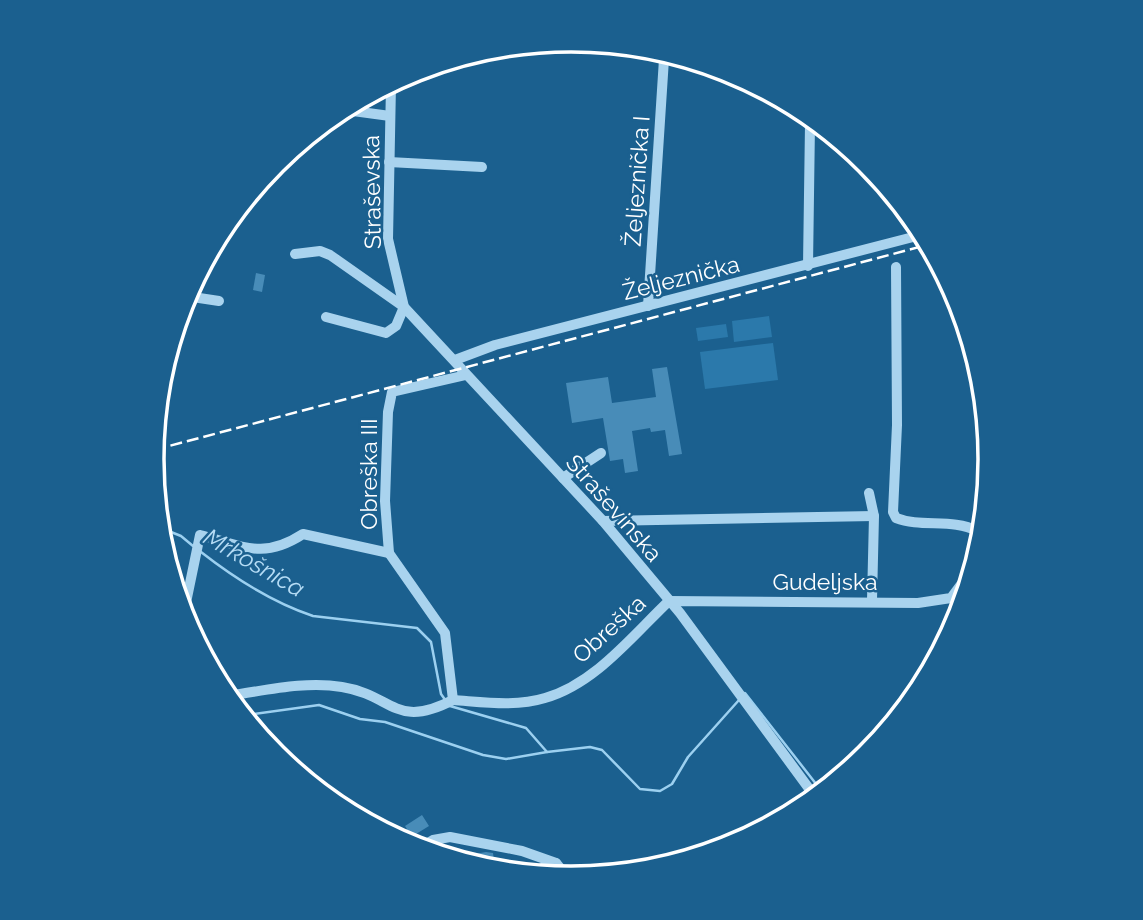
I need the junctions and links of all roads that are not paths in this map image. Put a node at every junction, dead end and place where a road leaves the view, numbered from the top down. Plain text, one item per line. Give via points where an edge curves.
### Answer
1 (664, 63) edge
2 (391, 95) edge
3 (360, 112) edge
4 (390, 116) junction
5 (810, 130) edge
6 (389, 162) junction
7 (482, 167) dead end
8 (912, 237) edge
9 (295, 254) dead end
10 (808, 266) junction
11 (896, 267) dead end
12 (198, 298) edge
13 (219, 301) dead end
14 (648, 306) junction
15 (404, 307) junction
16 (326, 317) dead end
17 (455, 360) junction
18 (466, 375) junction
19 (601, 453) dead end
20 (563, 478) junction
21 (869, 493) dead end
22 (873, 516) junction
23 (603, 520) junction
24 (973, 530) edge
25 (389, 553) junction
26 (958, 589) edge
27 (188, 596) edge
28 (951, 598) junction
29 (954, 599) edge
30 (872, 600) junction
31 (668, 601) junction
32 (239, 694) edge
33 (453, 699) junction
34 (810, 790) edge
35 (430, 842) edge
36 (556, 863) junction
37 (545, 867) edge
38 (559, 867) edge

1 - 14 street, Željeznička I
2 - 4 street, Straševska
3 - 4 street
4 - 6 street, Straševska
5 - 10 street
6 - 7 street
6 - 15 street, Straševska via 388,239
8 - 10 street, Željeznička
9 - 15 street via 320,251 330,255
10 - 14 street, Željeznička
11 - 24 street via 893,512 903,521
12 - 13 street
14 - 17 street, Željeznička via 495,345
15 - 16 street via 396,326 386,334
15 - 17 street
17 - 18 street, Straševinska
18 - 20 street, Straševinska
18 - 25 street, Obreška III via 392,392 385,501
19 - 20 street
20 - 23 street, Straševinska
21 - 22 street
22 - 23 street
22 - 30 street
23 - 31 street, Straševinska
25 - 27 street via 303,534 283,547 261,551 200,535
25 - 33 street, Obreška III via 445,632
26 - 28 street
28 - 29 street, Gudeljska
28 - 30 street, Gudeljska via 918,603
30 - 31 street, Gudeljska
31 - 33 street, Obreška via 597,669 570,688 545,699 507,704
31 - 34 street, Straševinska
32 - 33 street via 308,685 342,687 413,713 426,713
35 - 36 street via 450,837 522,851
36 - 37 street
36 - 38 street

